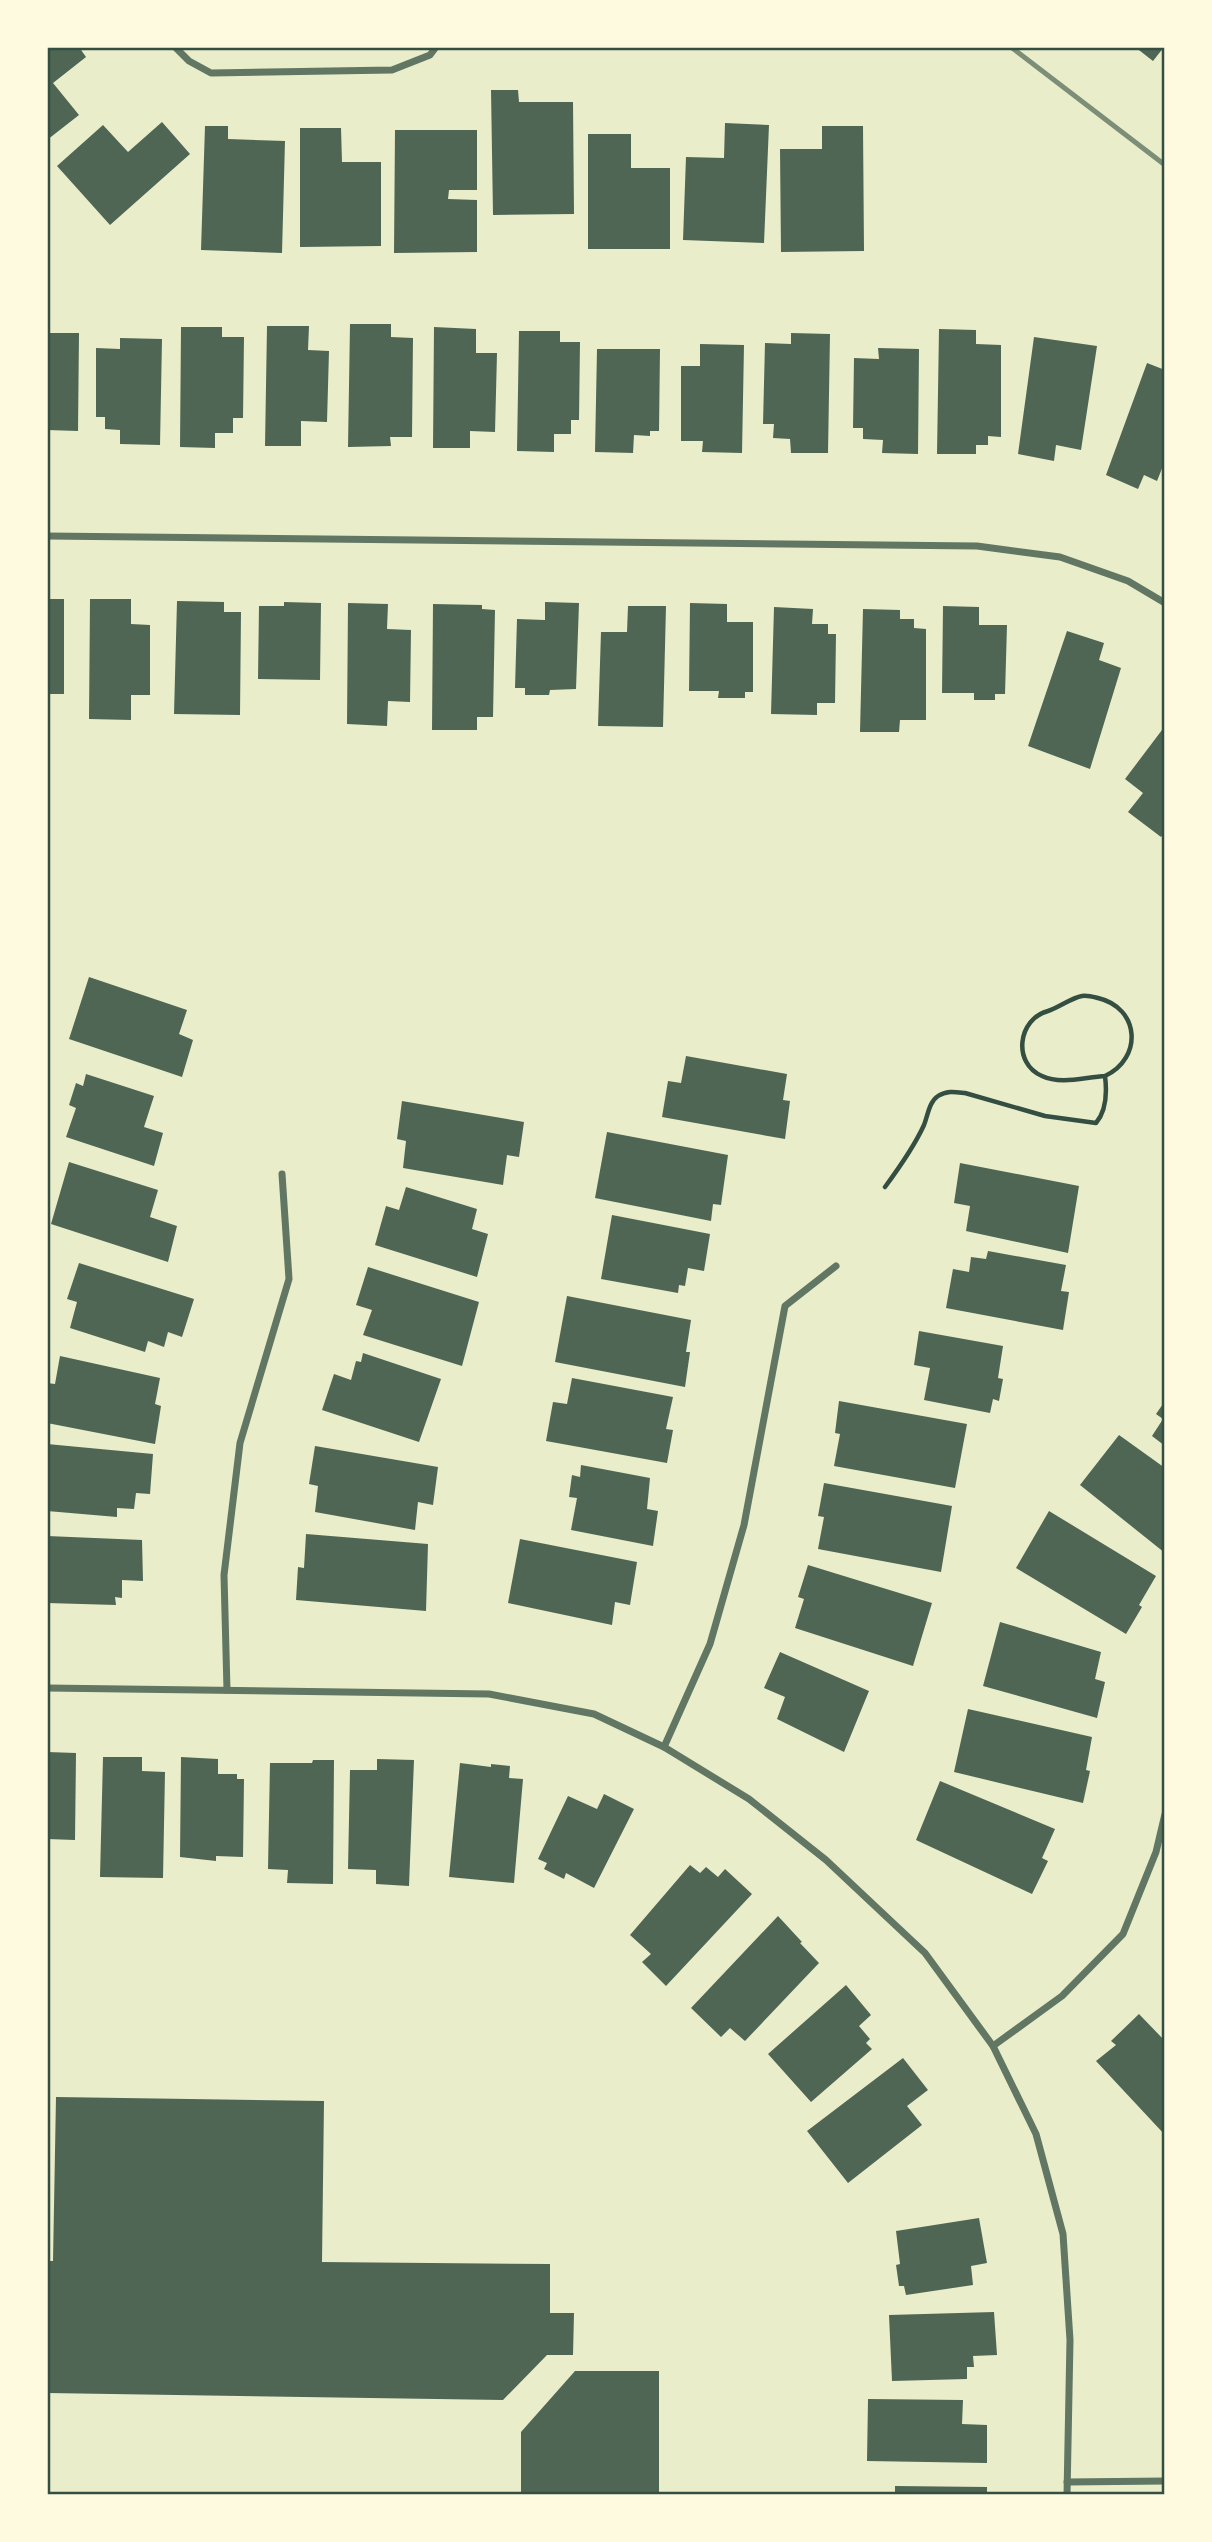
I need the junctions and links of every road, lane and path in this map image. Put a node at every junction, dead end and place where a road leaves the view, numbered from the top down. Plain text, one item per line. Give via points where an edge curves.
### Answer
1 (175, 47) edge
2 (436, 47) edge
3 (47, 536) edge
4 (1165, 603) edge
5 (1105, 1076) junction
6 (282, 1174) dead end
7 (885, 1187) dead end
8 (836, 1266) dead end
9 (47, 1688) edge
10 (227, 1690) junction
11 (664, 1747) junction
12 (1165, 1814) edge
13 (992, 2046) junction
14 (1165, 2481) edge
15 (1067, 2482) junction
16 (1067, 2495) edge

1 - 2 street via 211,73 392,70 430,55
3 - 4 street via 977,546 1060,557 1128,581
5 - 5 path via 1122,1066 1131,1047 1128,1020 1116,1004 1083,995 1039,1015 1027,1027 1022,1038 1024,1058 1041,1076 1067,1080
5 - 7 path via 1106,1102 1096,1123 1045,1116 954,1091 936,1097
6 - 10 street via 289,1279 240,1443 224,1575
8 - 11 street via 785,1306 744,1525 710,1644
9 - 10 street
10 - 11 street via 489,1695 594,1714
11 - 13 street via 748,1799 826,1860 925,1953
12 - 13 street via 1156,1852 1123,1934 1062,1996
13 - 15 street via 1037,2134 1063,2234 1070,2340
14 - 15 street
15 - 16 street

